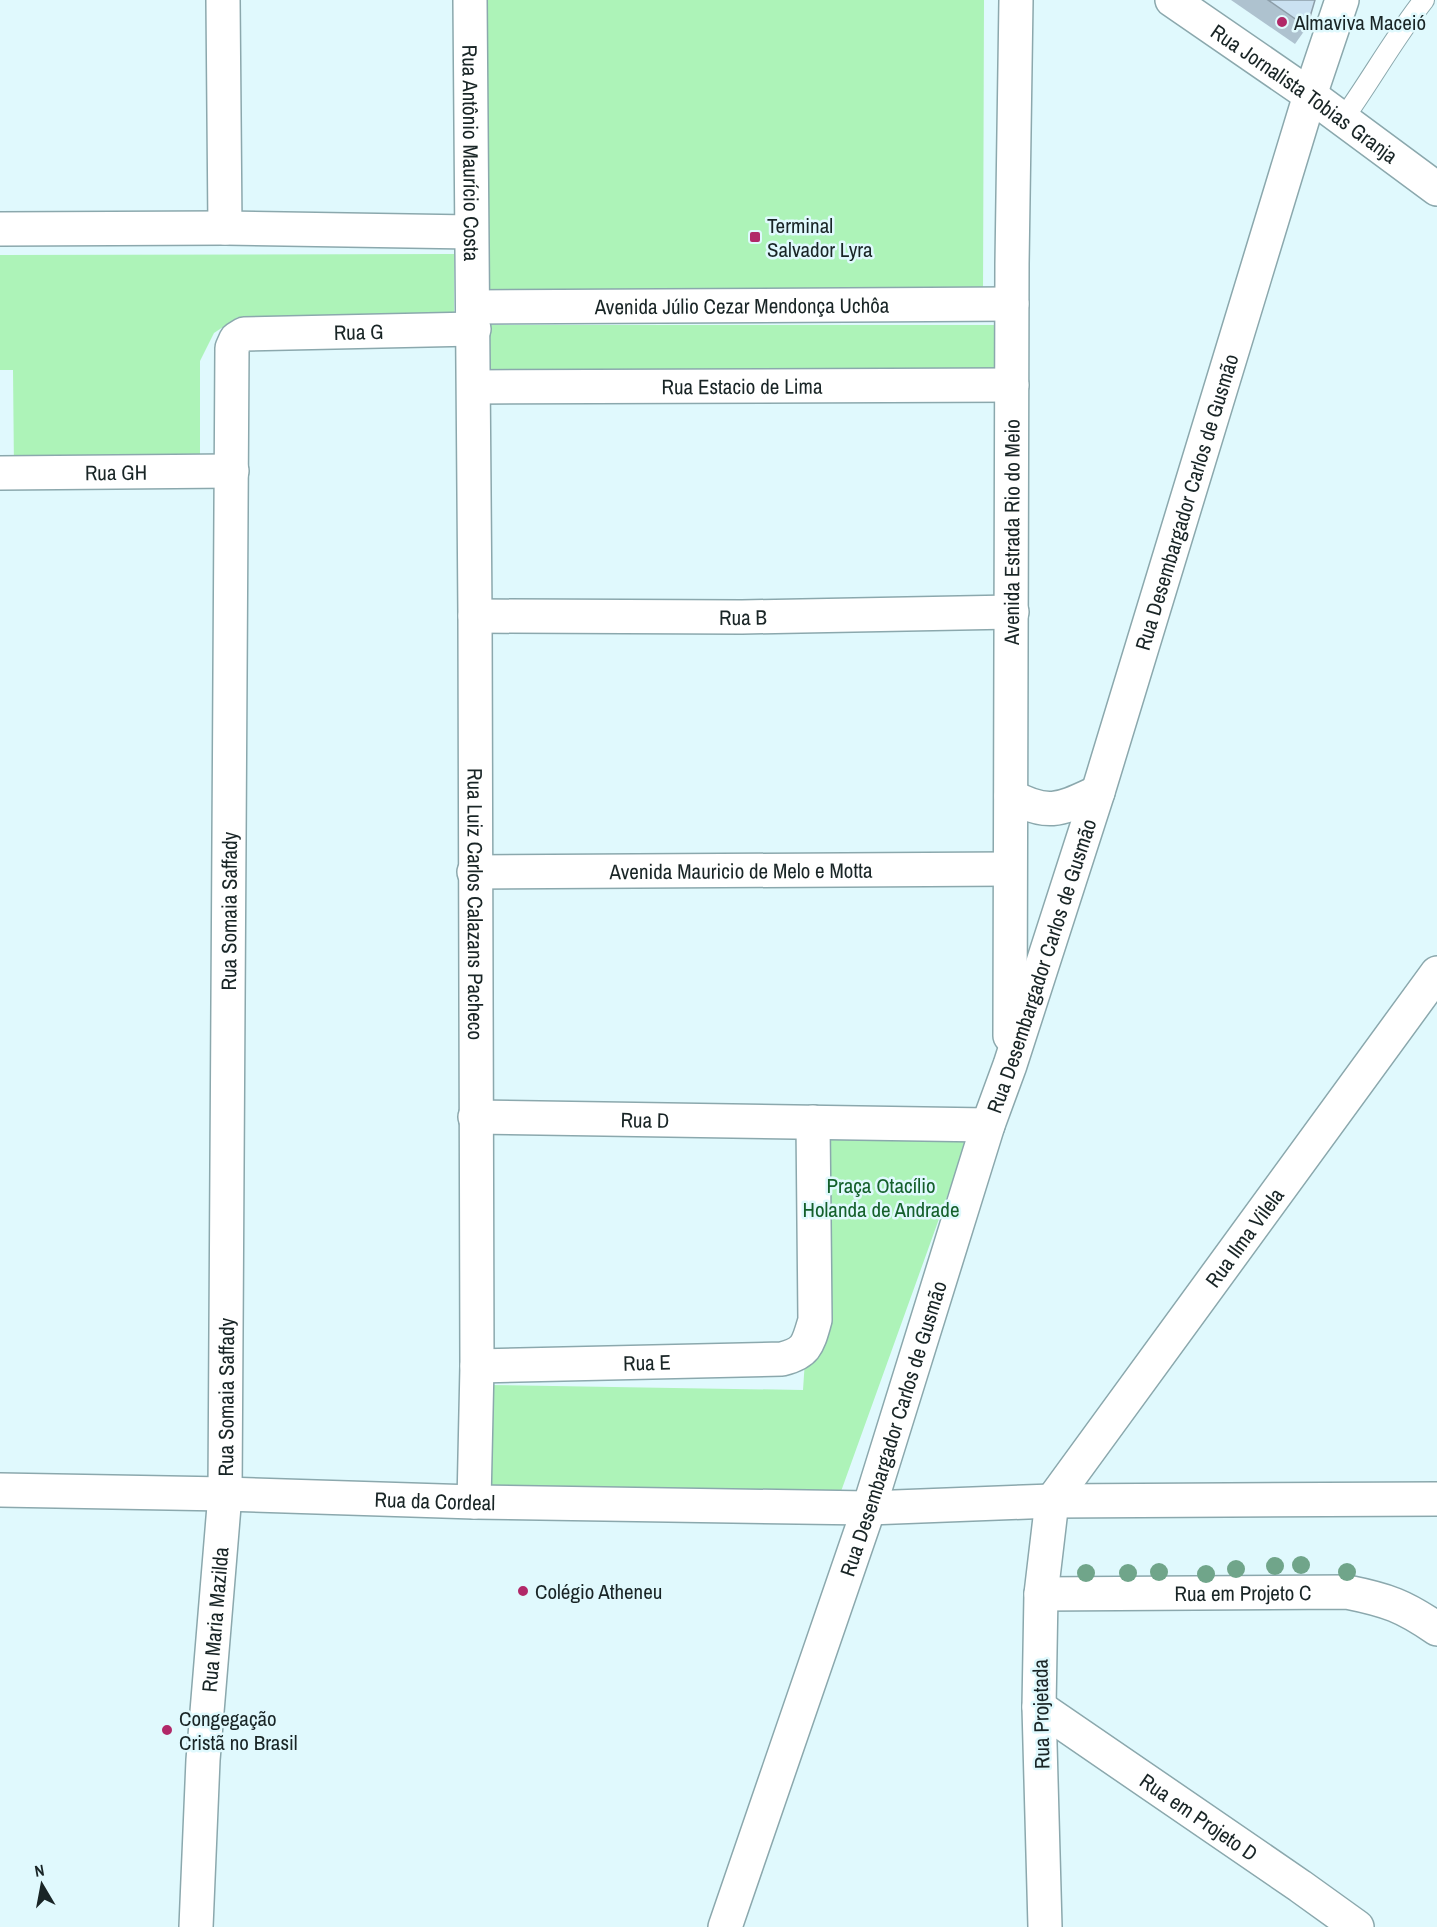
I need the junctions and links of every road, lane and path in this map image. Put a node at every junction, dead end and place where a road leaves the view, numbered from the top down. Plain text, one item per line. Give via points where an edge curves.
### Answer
1 (223, 0) edge
2 (471, 0) edge
3 (1016, 0) edge
4 (1172, 0) edge
5 (1342, 0) edge
6 (1424, 0) edge
7 (1310, 95) junction
8 (1343, 119) junction
9 (1437, 189) edge
10 (225, 228) junction
11 (0, 229) edge
12 (471, 232) junction
13 (1012, 304) junction
14 (474, 318) junction
15 (244, 334) joint
16 (1012, 385) junction
17 (474, 387) junction
18 (232, 471) junction
19 (0, 473) edge
20 (1012, 612) junction
21 (475, 616) junction
22 (1098, 792) junction
23 (1011, 796) junction
24 (1009, 869) junction
25 (474, 872) junction
26 (1437, 973) edge
27 (1010, 1065) junction
28 (475, 1117) junction
29 (813, 1122) junction
30 (988, 1125) junction
31 (477, 1366) junction
32 (0, 1490) edge
33 (225, 1494) junction
34 (1437, 1499) edge
35 (1052, 1501) junction
36 (474, 1502) junction
37 (869, 1508) junction
38 (1041, 1594) junction
39 (1437, 1629) edge
40 (1039, 1707) junction
41 (196, 1927) edge
42 (725, 1927) edge
43 (1045, 1927) edge
44 (1357, 1927) edge

1 - 10 street
2 - 12 street, Rua Antônio Maurício Costa
3 - 13 street, Avenida Estrada Rio do Meio
4 - 7 street, Rua Jornalista Tobias Granja
5 - 7 street, Rua Desembargador Carlos de Gusmão
6 - 8 lane
7 - 8 street, Rua Jornalista Tobias Granja
7 - 22 street, Rua Desembargador Carlos de Gusmão
8 - 9 street, Rua Jornalista Tobias Granja
10 - 11 street
10 - 12 street
12 - 14 street, Rua Antônio Maurício Costa
13 - 14 street, Avenida Júlio Cezar Mendonça Uchôa
13 - 16 street, Avenida Estrada Rio do Meio
14 - 15 street, Rua G
14 - 17 street, Rua Luiz Carlos Calazans Pacheco
15 - 18 street, Rua Somaia Saffady via 232,348
16 - 17 street, Rua Estacio de Lima
16 - 20 street, Avenida Estrada Rio do Meio
17 - 21 street, Rua Luiz Carlos Calazans Pacheco
18 - 19 street, Rua GH
18 - 33 street, Rua Somaia Saffady
20 - 21 street, Rua B
20 - 23 street, Avenida Estrada Rio do Meio
21 - 25 street, Rua Luiz Carlos Calazans Pacheco
22 - 23 street via 1065,808 1051,810
22 - 27 street, Rua Desembargador Carlos de Gusmão
23 - 24 street, Avenida Estrada Rio do Meio
24 - 25 street, Avenida Mauricio de Melo e Motta
24 - 27 street, Avenida Estrada Rio do Meio
25 - 28 street, Rua Luiz Carlos Calazans Pacheco
26 - 35 street, Rua Ilma Vilela
27 - 30 street, Rua Desembargador Carlos de Gusmão
28 - 29 street, Rua D
28 - 31 street, Rua Luiz Carlos Calazans Pacheco
29 - 30 street, Rua D
29 - 31 street, Rua E via 815,1320 798,1355 782,1359
30 - 37 street, Rua Desembargador Carlos de Gusmão
31 - 36 street, Rua Luiz Carlos Calazans Pacheco
32 - 33 street, Rua da Cordeal
33 - 36 street, Rua da Cordeal
33 - 41 street, Rua Maria Mazilda via 203,1760
34 - 35 street, Rua da Cordeal
35 - 37 street, Rua da Cordeal
35 - 38 street, Rua Projetada
36 - 37 street, Rua da Cordeal
37 - 42 street, Rua Desembargador Carlos de Gusmão
38 - 39 street, Rua em Projeto C via 1347,1592 1384,1599
38 - 40 street, Rua Projetada
40 - 43 street, Rua Projetada
40 - 44 street, Rua em Projeto D

